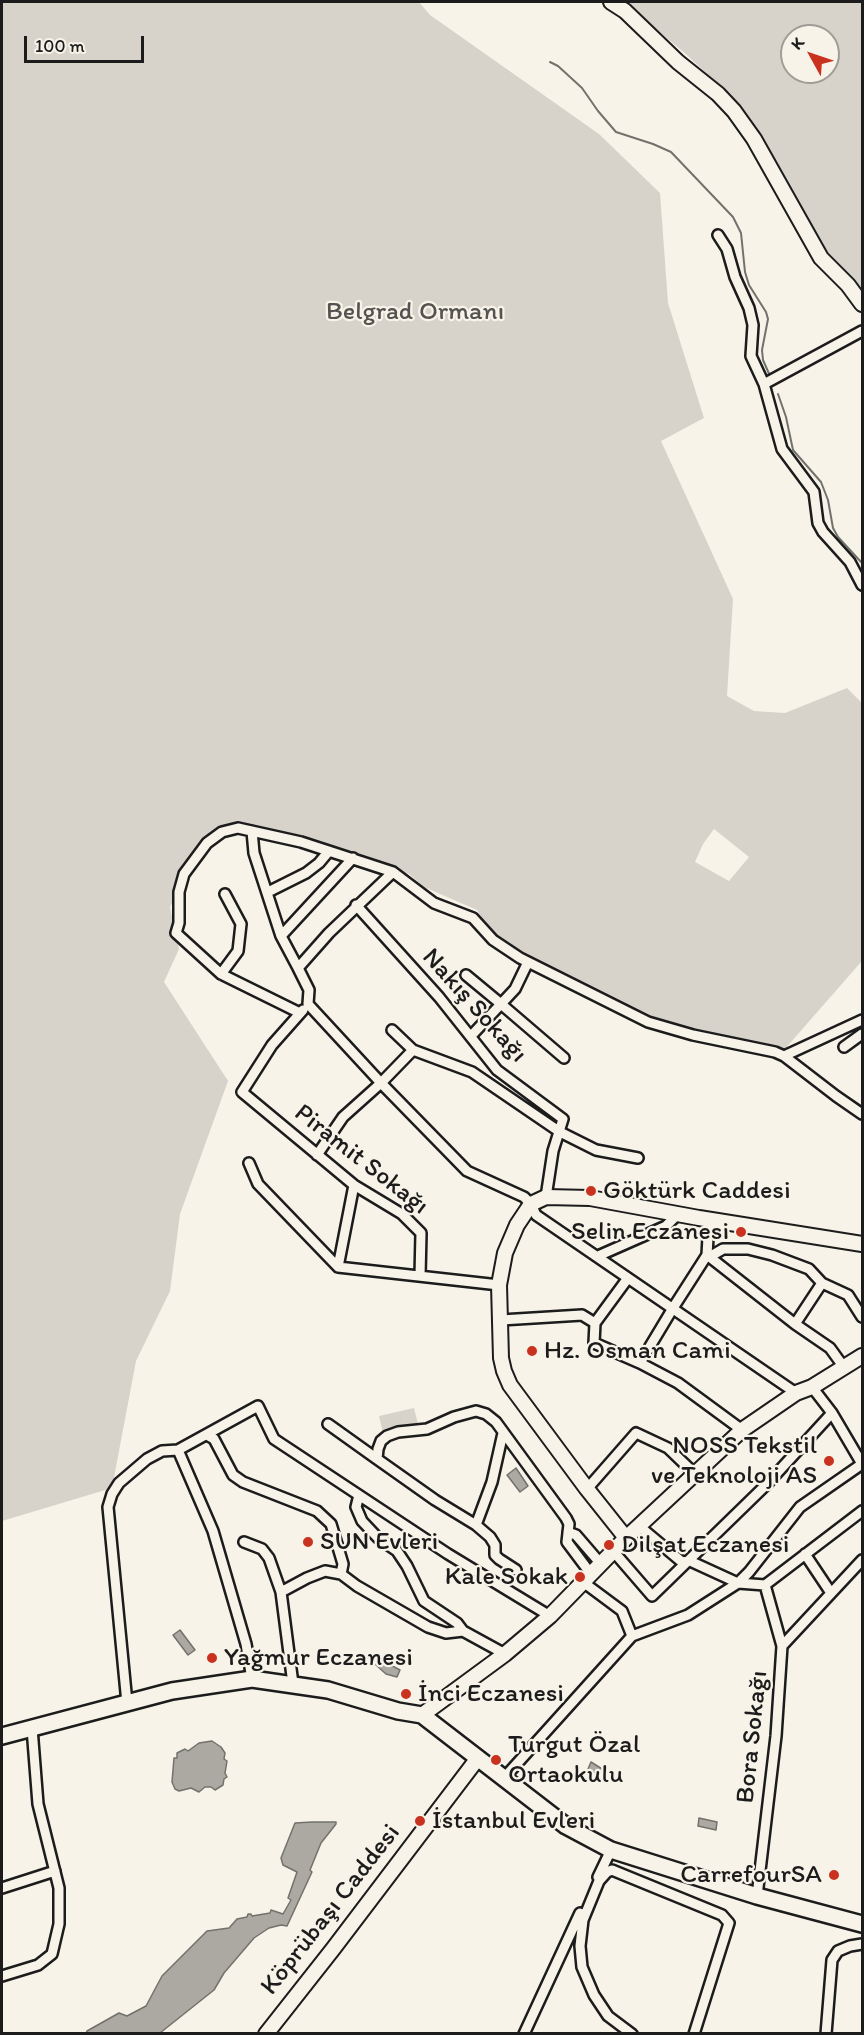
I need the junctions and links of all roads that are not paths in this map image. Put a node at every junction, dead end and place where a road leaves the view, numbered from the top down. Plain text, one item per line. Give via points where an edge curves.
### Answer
1 (612, 2) edge
2 (718, 235) dead end
3 (862, 304) edge
4 (862, 331) edge
5 (764, 384) junction
6 (862, 585) edge
7 (252, 831) junction
8 (330, 851) junction
9 (352, 858) junction
10 (393, 872) junction
11 (268, 892) junction
12 (225, 894) dead end
13 (356, 905) junction
14 (281, 936) junction
15 (528, 962) junction
16 (298, 968) junction
17 (221, 974) junction
18 (466, 975) dead end
19 (308, 1004) junction
20 (501, 1004) junction
21 (300, 1013) junction
22 (862, 1020) edge
23 (392, 1030) dead end
24 (862, 1034) edge
25 (471, 1036) junction
26 (844, 1047) dead end
27 (413, 1050) junction
28 (784, 1056) junction
29 (564, 1058) dead end
30 (381, 1083) junction
31 (862, 1114) edge
32 (560, 1132) junction
33 (317, 1155) junction
34 (638, 1158) dead end
35 (249, 1163) dead end
36 (354, 1185) junction
37 (546, 1197) junction
38 (531, 1204) junction
39 (678, 1214) junction
40 (709, 1220) junction
41 (862, 1244) edge
42 (598, 1256) junction
43 (709, 1256) junction
44 (338, 1267) junction
45 (420, 1276) junction
46 (628, 1278) junction
47 (822, 1283) junction
48 (499, 1285) junction
49 (673, 1308) junction
50 (862, 1317) edge
51 (501, 1320) junction
52 (595, 1323) junction
53 (795, 1324) junction
54 (862, 1356) edge
55 (640, 1363) junction
56 (843, 1366) junction
57 (812, 1387) junction
58 (796, 1393) junction
59 (832, 1413) junction
60 (328, 1424) dead end
61 (742, 1430) junction
62 (503, 1433) junction
63 (207, 1435) junction
64 (178, 1449) junction
65 (377, 1459) junction
66 (862, 1464) edge
67 (694, 1473) junction
68 (587, 1489) junction
69 (359, 1495) junction
70 (862, 1511) edge
71 (476, 1525) junction
72 (639, 1526) junction
73 (568, 1532) junction
74 (626, 1538) junction
75 (244, 1542) dead end
76 (614, 1552) junction
77 (805, 1554) junction
78 (862, 1560) edge
79 (690, 1561) junction
80 (516, 1570) dead end
81 (592, 1573) junction
82 (341, 1574) junction
83 (738, 1583) junction
84 (765, 1585) junction
85 (281, 1592) junction
86 (831, 1593) junction
87 (550, 1616) junction
88 (463, 1631) junction
89 (632, 1636) junction
90 (782, 1646) junction
91 (505, 1654) junction
92 (252, 1679) junction
93 (293, 1684) junction
94 (127, 1703) junction
95 (422, 1715) junction
96 (32, 1728) junction
97 (2, 1736) edge
98 (478, 1758) junction
99 (504, 1778) junction
100 (611, 1850) junction
101 (640, 1859) junction
102 (55, 1871) junction
103 (633, 1879) junction
104 (2, 1888) edge
105 (757, 1896) junction
106 (862, 1924) edge
107 (862, 1944) edge
108 (2, 1976) edge
109 (266, 2034) edge
110 (524, 2034) edge
111 (632, 2034) edge
112 (694, 2034) edge
113 (826, 2034) edge

1 - 3 main road via 734,111 821,258
2 - 5 street via 749,308 753,325 751,356
4 - 5 street
5 - 6 street via 782,449 814,492 818,523 850,562
7 - 8 street
7 - 11 street via 254,853
7 - 17 street via 230,829 214,836 189,866 178,892 176,933
8 - 9 street
8 - 11 street via 306,873
9 - 10 street
9 - 14 street
10 - 13 street
10 - 15 street via 434,903 473,918 493,940
11 - 14 street
12 - 17 street via 241,924 238,951
13 - 16 street
13 - 25 street, Nakış Sokağı
14 - 16 street
15 - 20 street via 515,989
15 - 28 street via 648,1022
16 - 19 street via 309,990
17 - 21 street
18 - 20 street
19 - 21 street
19 - 30 street
20 - 25 street
20 - 29 street
21 - 33 street, Piramit Sokağı via 272,1046 242,1092
22 - 28 street
23 - 27 street
24 - 26 street
25 - 32 street, Nakış Sokağı via 496,1070 563,1119
27 - 30 street
27 - 32 street via 472,1072
28 - 31 street
30 - 33 street via 343,1118
30 - 38 street via 467,1171 524,1197
32 - 34 street via 596,1150
32 - 37 street
33 - 36 street, Piramit Sokağı
35 - 44 street via 258,1184
36 - 44 street
36 - 45 street, Piramit Sokağı via 402,1214 421,1233
37 - 38 main road
37 - 39 main road via 590,1198
38 - 42 street via 536,1215
38 - 48 main road via 505,1253
39 - 40 main road
39 - 42 street via 666,1226
40 - 41 main road
40 - 43 street
42 - 46 street
43 - 47 street via 723,1248 748,1249 809,1269
43 - 49 street
43 - 53 street
44 - 45 street
45 - 48 street
46 - 49 street
46 - 52 street
47 - 50 street via 848,1295
47 - 53 street
48 - 51 main road
49 - 55 street
49 - 58 street
51 - 52 street via 582,1315
51 - 68 main road via 501,1358 510,1385
52 - 55 street via 594,1343
53 - 56 street via 830,1347
54 - 56 main road
55 - 61 street via 678,1383
56 - 57 main road
57 - 58 main road
57 - 59 street
58 - 61 main road
59 - 66 street
59 - 79 street
60 - 65 street
61 - 67 main road
62 - 65 street via 496,1422 476,1411 427,1429 387,1436 381,1441
62 - 71 street via 492,1482
62 - 73 street via 566,1518
63 - 64 street
63 - 69 street via 258,1406 274,1439
63 - 82 street via 214,1440 233,1475 317,1511 331,1524 343,1564
64 - 92 street via 213,1531 246,1644
64 - 94 street via 162,1451 147,1459 119,1483 108,1507
65 - 71 street
66 - 83 street via 800,1507
67 - 68 street via 668,1448 636,1433
67 - 72 main road
68 - 74 main road
69 - 87 street
69 - 88 street via 356,1507 362,1521 378,1539 397,1551 424,1601
70 - 77 street
71 - 80 street via 490,1537 495,1555
72 - 74 main road
72 - 79 street via 682,1562
73 - 81 street via 576,1535
73 - 81 street via 567,1542
74 - 76 main road
75 - 85 street via 262,1549 269,1557
76 - 79 street via 652,1596
76 - 81 main road
77 - 84 street
77 - 86 street
78 - 86 street
79 - 83 street
81 - 87 main road
81 - 89 street via 622,1611
82 - 85 street via 325,1571
82 - 88 street via 428,1627 446,1633
83 - 84 street
83 - 89 street via 688,1615
84 - 90 street, Bora Sokağı
85 - 93 street
86 - 90 street
87 - 91 main road
88 - 91 street
89 - 99 street
90 - 105 street, Bora Sokağı
91 - 95 main road
92 - 93 main road
92 - 94 main road via 172,1691
93 - 95 main road
94 - 96 main road
95 - 98 main road
96 - 97 main road
96 - 102 street via 38,1804
98 - 99 main road
98 - 109 main road, Köprübaşı Caddesi
99 - 100 main road via 566,1826
100 - 101 main road
100 - 110 street
101 - 103 street
101 - 105 main road
102 - 104 street
102 - 108 street via 59,1924 52,1954 38,1965
103 - 111 street via 612,1870 599,1881 583,1920 580,1946 582,1967 594,1995 609,2016
103 - 112 street via 722,1915 729,1923
105 - 106 main road
107 - 113 street via 838,1951 832,1960

